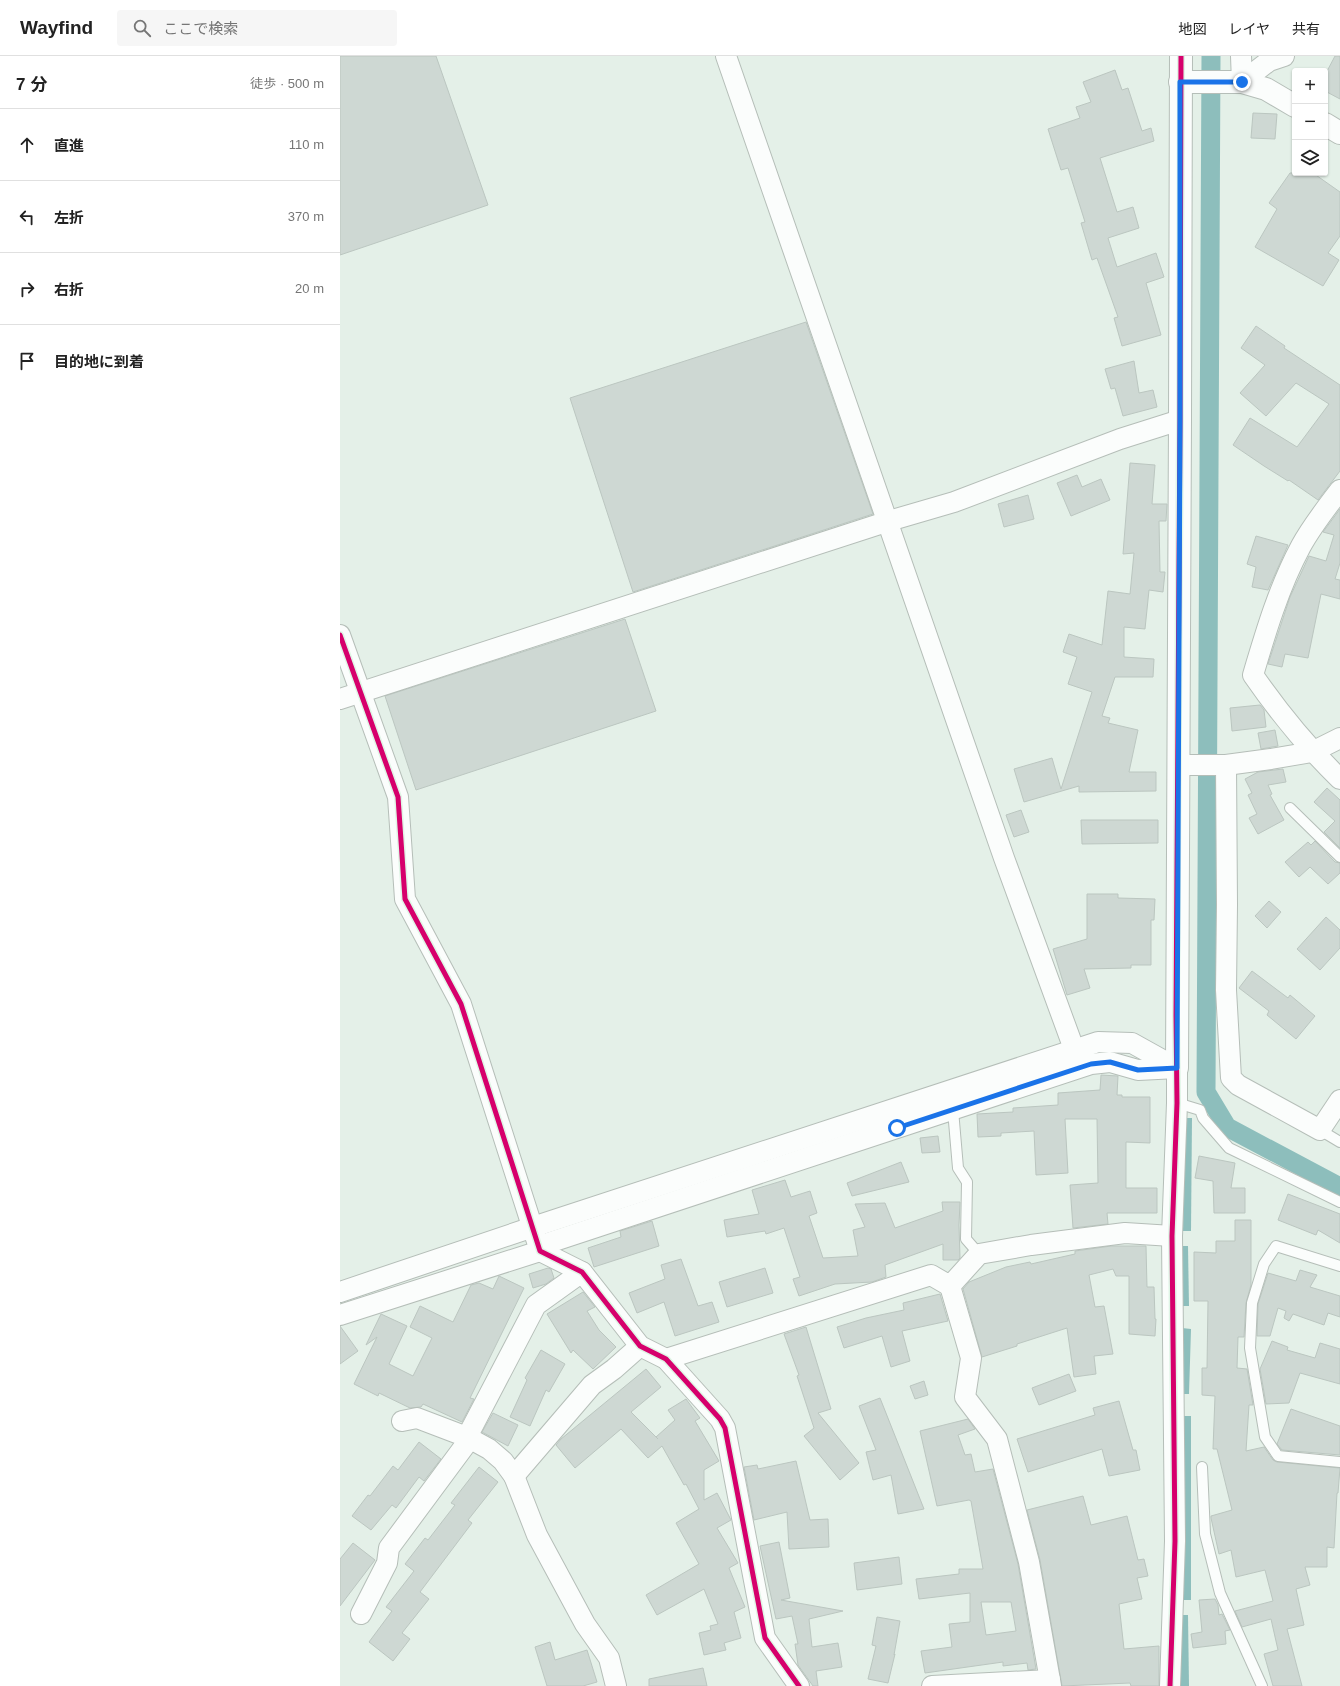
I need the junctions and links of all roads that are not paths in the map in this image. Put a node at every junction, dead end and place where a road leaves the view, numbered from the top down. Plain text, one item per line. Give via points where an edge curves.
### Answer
1 (726, 56) edge
2 (1181, 56) edge
3 (1241, 56) edge
4 (1284, 56) edge
5 (1180, 82) junction
6 (1242, 82) junction
7 (1292, 104) edge
8 (1328, 126) edge
9 (1340, 133) edge
10 (1180, 420) junction
11 (1340, 490) edge
12 (888, 521) junction
13 (340, 635) edge
14 (359, 692) junction
15 (340, 699) edge
16 (1340, 738) edge
17 (1312, 752) junction
18 (1179, 765) junction
19 (1225, 765) junction
20 (1340, 779) edge
21 (1290, 808) dead end
22 (1340, 857) edge
23 (1074, 1049) junction
24 (1177, 1068) junction
25 (947, 1091) junction
26 (1340, 1100) edge
27 (1177, 1103) junction
28 (889, 1110) junction
29 (953, 1110) junction
30 (897, 1128) junction
31 (1320, 1130) junction
32 (1340, 1142) edge
33 (1340, 1202) edge
34 (533, 1227) junction
35 (1172, 1236) junction
36 (539, 1248) junction
37 (979, 1254) junction
38 (1340, 1266) edge
39 (582, 1272) junction
40 (950, 1286) junction
41 (340, 1292) edge
42 (340, 1315) edge
43 (640, 1346) junction
44 (666, 1359) junction
45 (402, 1421) dead end
46 (467, 1437) junction
47 (1340, 1462) edge
48 (1202, 1467) dead end
49 (514, 1476) junction
50 (361, 1614) dead end
51 (1050, 1683) edge
52 (616, 1686) edge
53 (800, 1686) edge
54 (932, 1686) edge
55 (1170, 1686) edge
56 (1262, 1686) edge

1 - 12 street
2 - 5 street
3 - 6 street
4 - 6 street via 1269,62
5 - 6 street
5 - 10 street
6 - 7 street via 1266,89
8 - 9 street
10 - 12 street via 1120,439 954,502
10 - 18 street
11 - 17 street via 1301,546 1271,614 1253,675 1277,710
12 - 14 street
12 - 23 street via 1004,858
13 - 14 street
14 - 15 street
14 - 34 street via 398,797 405,899 461,1004
16 - 17 street
17 - 19 street
17 - 20 street
18 - 19 street
18 - 24 street
19 - 31 street via 1226,990 1231,1078 1238,1085
21 - 22 lane
23 - 24 street via 1098,1042 1132,1043
23 - 25 street
24 - 27 street
24 - 29 street via 1138,1070 1110,1062 1091,1064
25 - 28 street
25 - 29 street
26 - 31 street
27 - 33 lane via 1200,1110 1202,1118 1229,1148
27 - 35 street
28 - 30 street
28 - 34 street
29 - 30 street
29 - 37 lane via 958,1168 967,1182 966,1239
30 - 36 street
31 - 32 lane
34 - 36 street
34 - 41 street
35 - 37 street via 1125,1233
35 - 55 street via 1175,1540
36 - 39 street
36 - 42 street
37 - 40 street
38 - 47 lane via 1276,1246 1264,1264 1252,1303 1250,1348 1265,1437 1278,1456
39 - 43 street
39 - 46 street via 536,1305
40 - 44 street via 931,1275
40 - 51 street via 971,1358 965,1397 997,1439 1030,1562
43 - 44 street
43 - 49 street via 592,1385
44 - 53 street via 720,1419 725,1428 764,1638
45 - 46 street via 417,1418
46 - 49 street via 489,1449 503,1461
46 - 50 street via 466,1444 389,1548 387,1563
48 - 56 lane via 1204,1534 1220,1593
49 - 52 street via 537,1535 585,1624 609,1658
51 - 54 street

